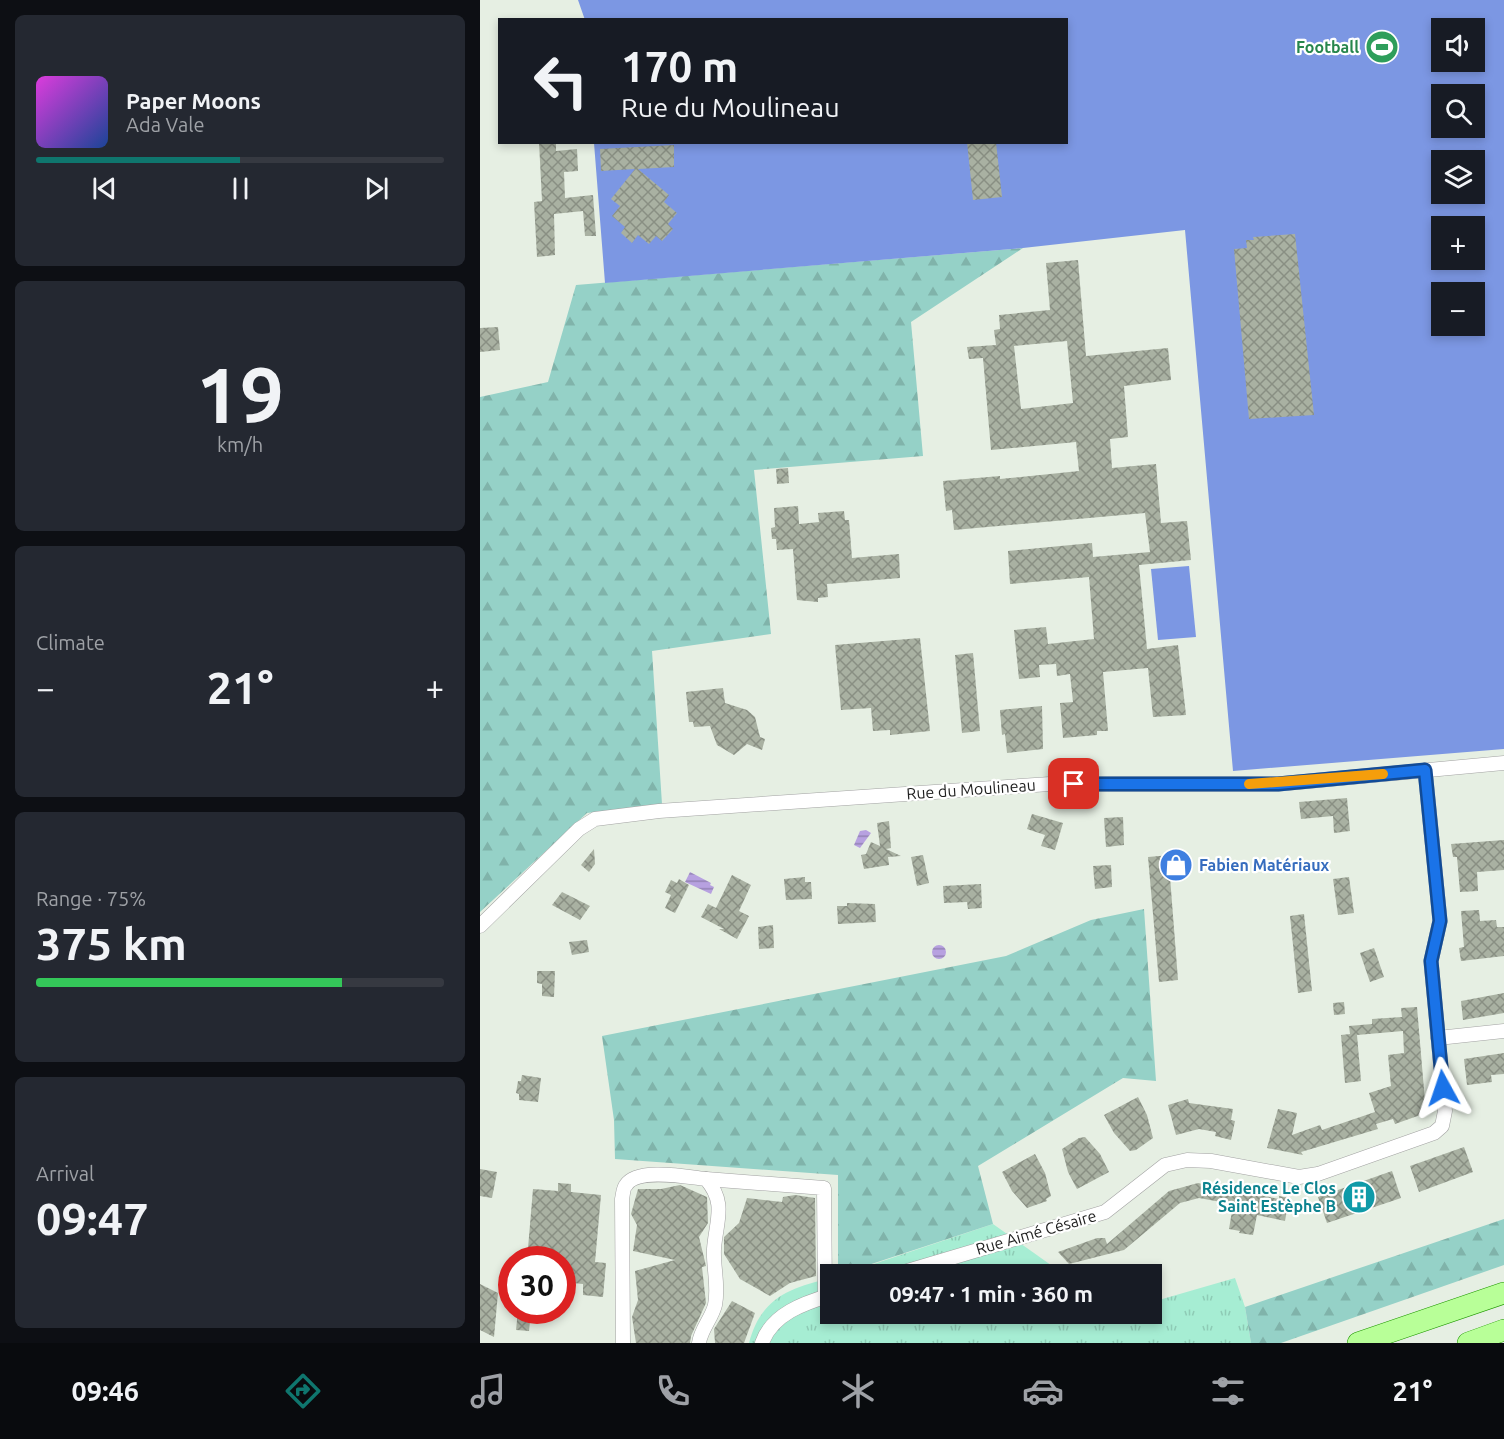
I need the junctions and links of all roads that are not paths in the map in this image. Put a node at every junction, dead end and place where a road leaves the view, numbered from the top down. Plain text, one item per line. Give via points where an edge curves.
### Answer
1 (1504, 763) edge
2 (1425, 770) junction
3 (480, 926) edge
4 (1504, 1031) edge
5 (1438, 1038) junction
6 (706, 1179) junction
7 (827, 1264) edge
8 (931, 1264) edge
9 (1504, 1293) edge
10 (820, 1299) edge
11 (1504, 1330) edge
12 (623, 1343) edge
13 (699, 1343) edge
14 (762, 1343) edge
15 (1358, 1343) edge
16 (1468, 1343) edge

1 - 2 street, Rue du Moulineau
2 - 3 street, Rue du Moulineau via 1278,784 1030,785 595,819 579,829
2 - 5 street, Rue Aimé Césaire via 1440,921 1431,961
4 - 5 street
5 - 8 street, Rue Aimé Césaire via 1445,1111 1442,1126 1434,1133 1318,1174 1299,1177 1211,1161 1187,1160 1166,1165 1105,1212
6 - 7 street via 824,1188
6 - 12 street via 646,1174 625,1185 621,1199
6 - 13 street via 715,1189 719,1203 714,1249 717,1294
9 - 15 main road
10 - 14 street via 785,1313 766,1332
11 - 16 main road

